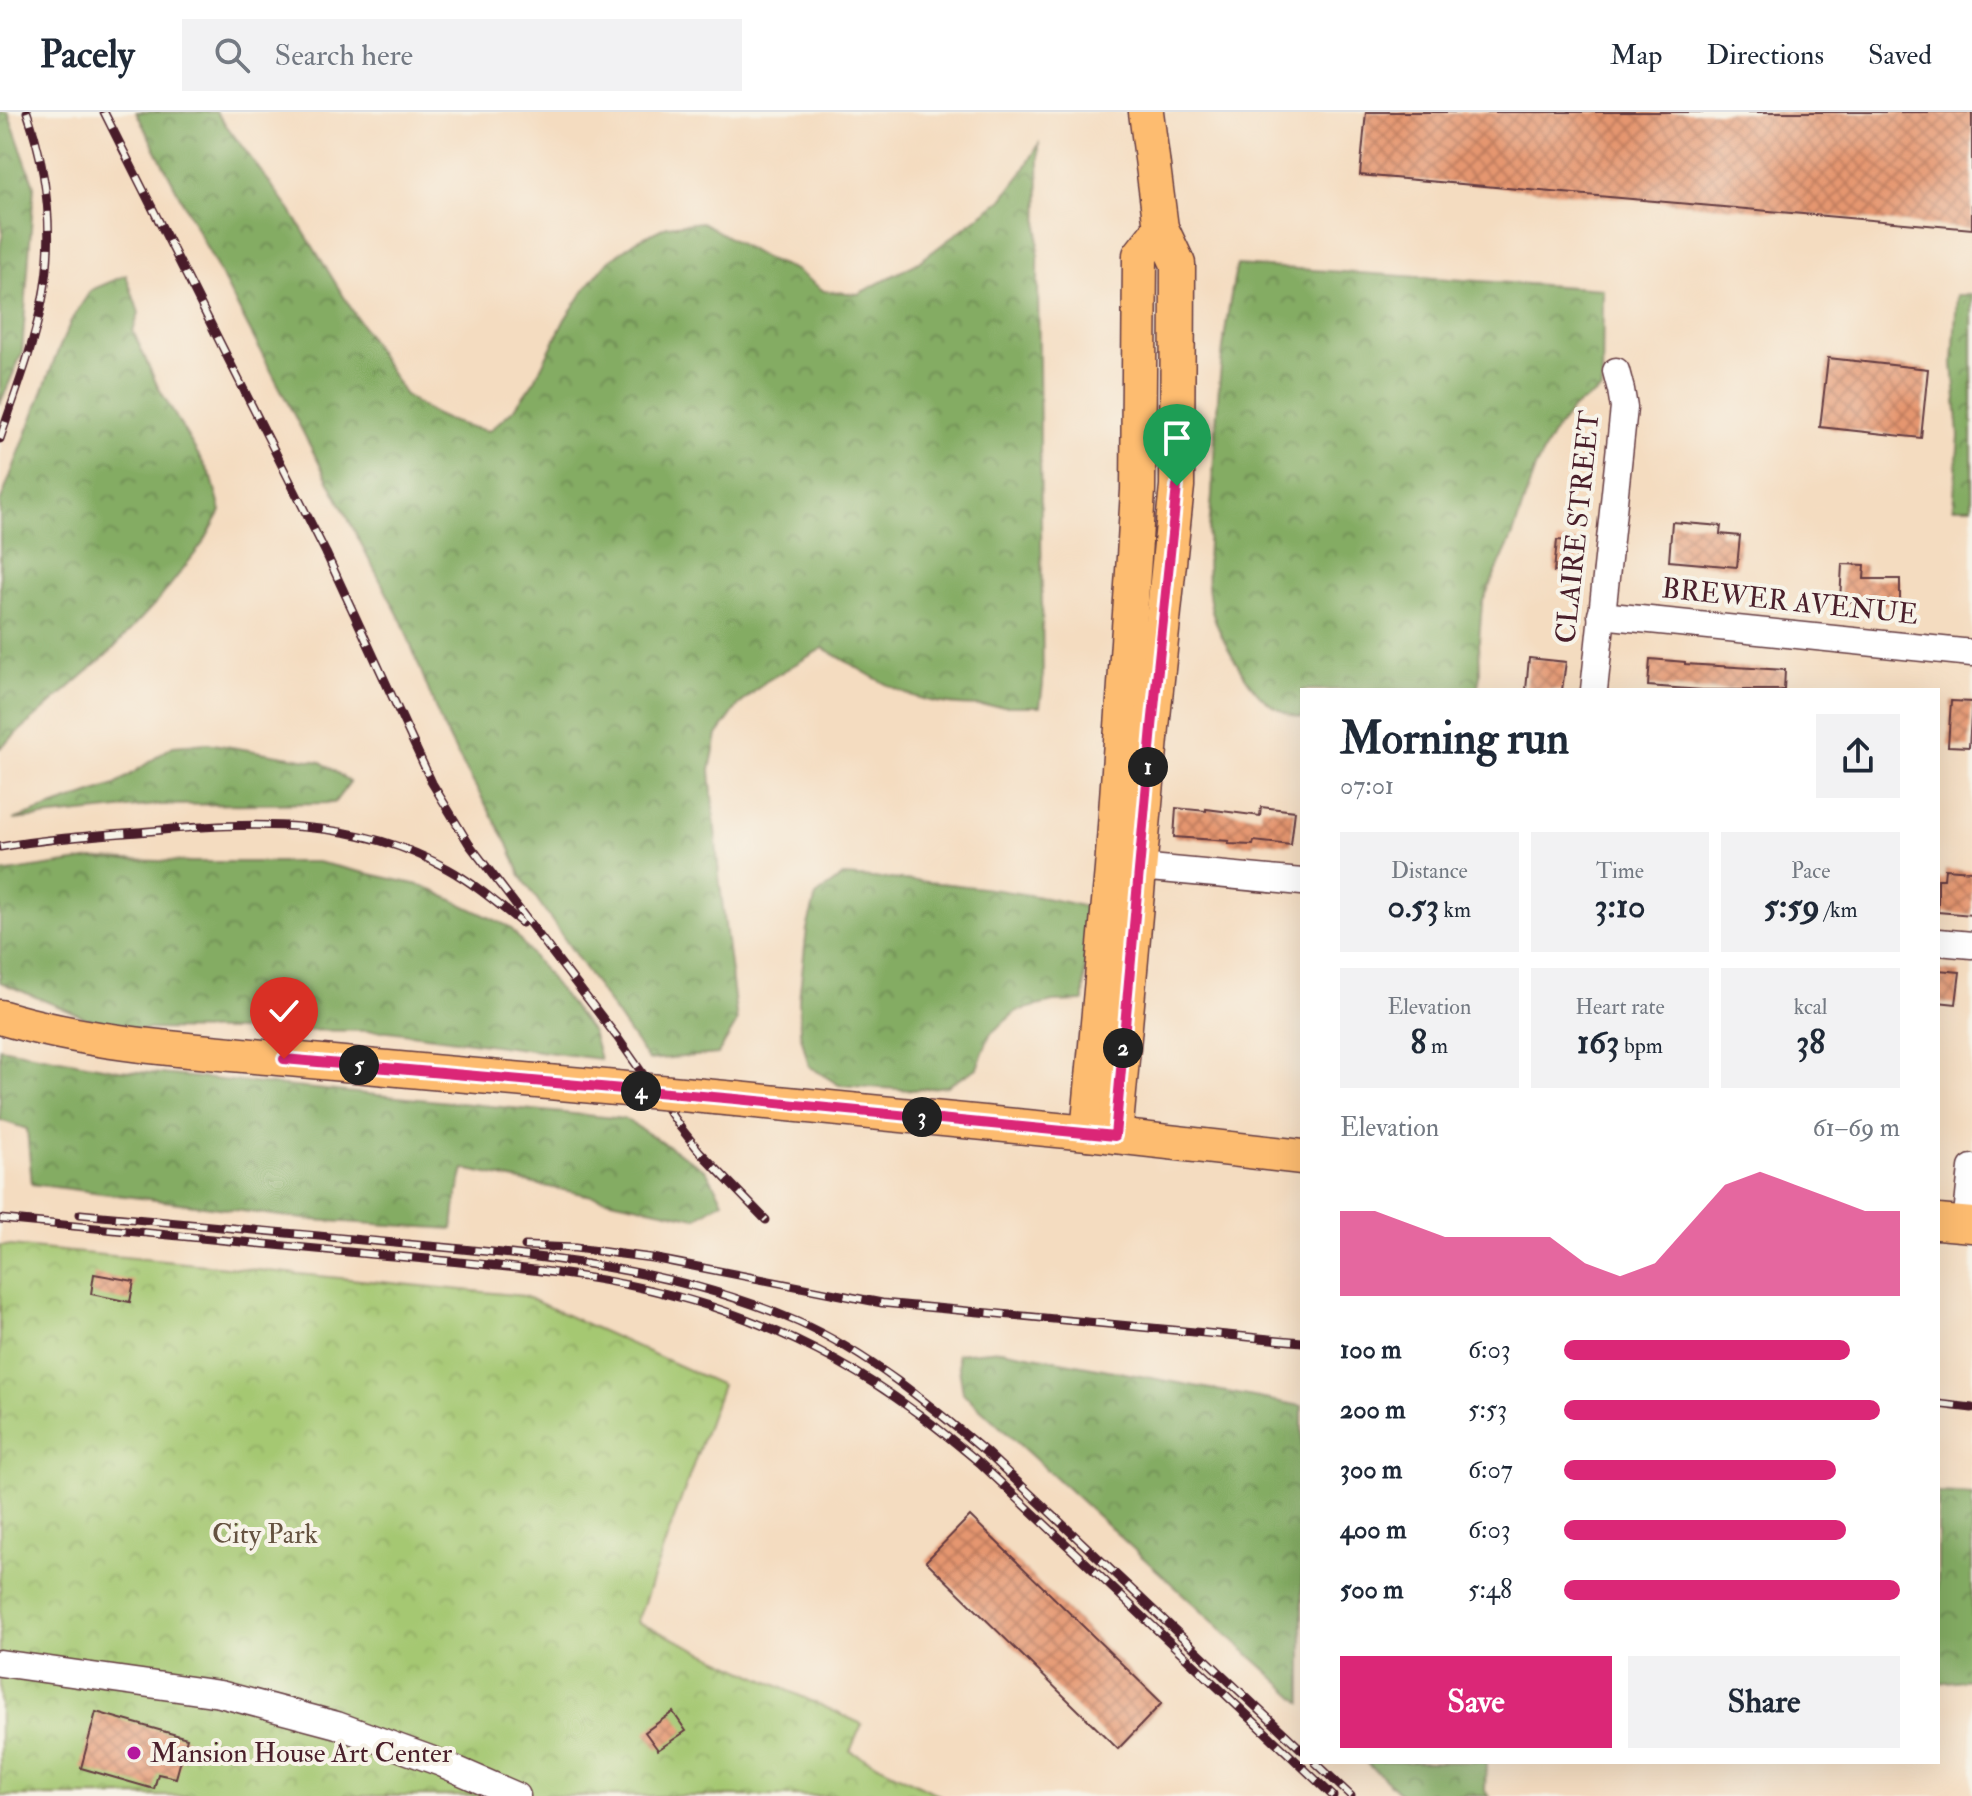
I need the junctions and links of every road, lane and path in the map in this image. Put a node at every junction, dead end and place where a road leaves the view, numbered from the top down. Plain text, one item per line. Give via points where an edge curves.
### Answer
1 (1146, 112) edge
2 (1161, 228) junction
3 (1616, 371) dead end
4 (1601, 615) junction
5 (1972, 653) edge
6 (1594, 688) edge
7 (1139, 867) junction
8 (1300, 882) edge
9 (1940, 942) edge
10 (1972, 945) edge
11 (0, 1017) edge
12 (1102, 1135) junction
13 (1300, 1157) edge
14 (1972, 1168) edge
15 (1959, 1224) edge
16 (0, 1663) edge
17 (517, 1796) edge

1 - 2 main road
2 - 7 main road via 1178,264 1177,486
2 - 12 main road via 1140,255 1138,490 1112,869
3 - 4 street, CLAIRE STREET via 1624,408
4 - 5 street, BREWER AVENUE
4 - 6 street, CLAIRE STREET
7 - 8 street
7 - 12 main road
9 - 10 street
11 - 12 main road, bridge via 32,1027 181,1050
12 - 13 main road
14 - 15 street
16 - 17 street via 229,1696 337,1725

